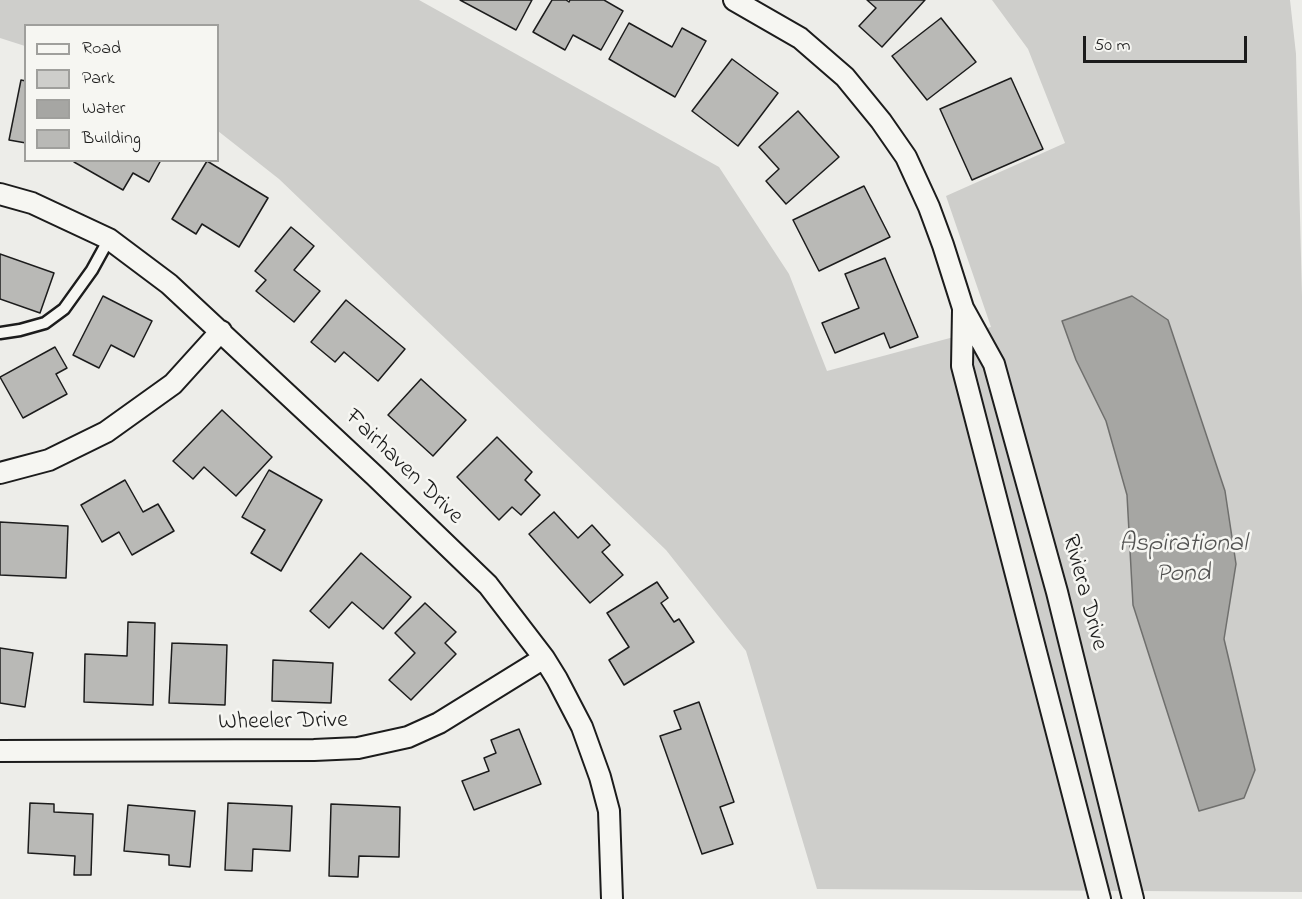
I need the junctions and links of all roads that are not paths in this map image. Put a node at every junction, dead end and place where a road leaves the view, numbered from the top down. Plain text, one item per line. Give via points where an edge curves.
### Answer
1 (734, 0) edge
2 (0, 194) edge
3 (109, 239) junction
4 (963, 308) junction
5 (221, 332) junction
6 (0, 333) edge
7 (0, 472) edge
8 (544, 658) junction
9 (0, 751) edge
10 (612, 899) edge
11 (1100, 899) edge
12 (1133, 899) edge

1 - 4 street, Riviera Drive via 800,38 845,77 881,121 906,157 929,207
2 - 3 street, Fairhaven Drive via 32,203
3 - 5 street, Fairhaven Drive via 170,284
3 - 6 lane via 64,309 45,323
4 - 11 street, Riviera Drive via 962,366
4 - 12 street, Riviera Drive via 994,364 1057,592
5 - 7 street via 173,384 106,432 50,460
5 - 8 street, Fairhaven Drive via 488,585
8 - 9 street, Wheeler Drive via 440,723 408,737 358,748
8 - 10 street, Fairhaven Drive via 582,728 600,777 609,811

